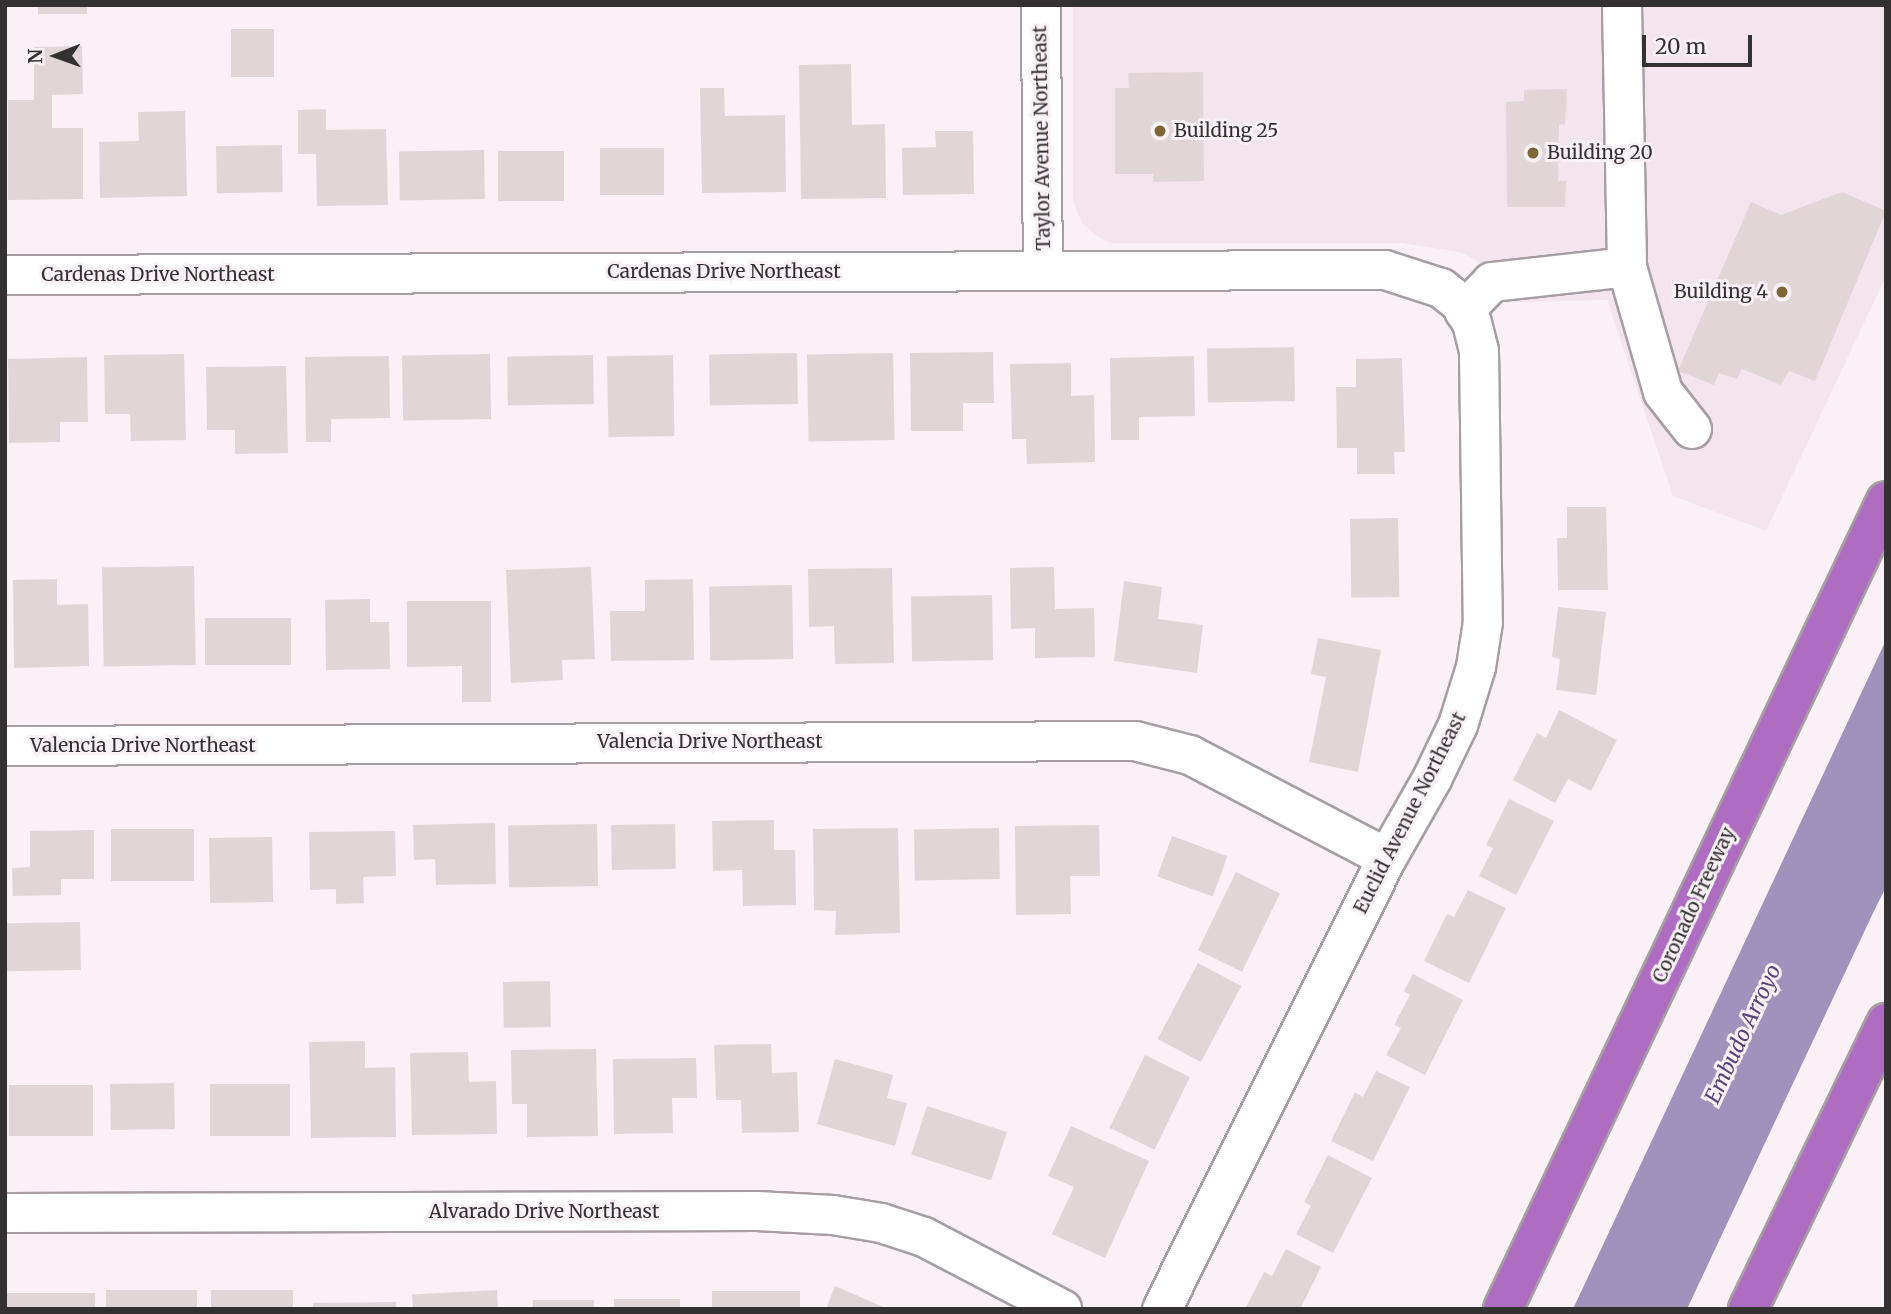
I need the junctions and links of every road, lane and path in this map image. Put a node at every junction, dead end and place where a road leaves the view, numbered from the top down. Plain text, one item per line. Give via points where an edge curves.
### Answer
1 (1041, 5) edge
2 (1622, 5) edge
3 (1627, 267) junction
4 (1043, 271) junction
5 (5, 275) edge
6 (1453, 299) junction
7 (1692, 429) dead end
8 (1886, 501) edge
9 (5, 746) edge
10 (1387, 858) junction
11 (1886, 1023) edge
12 (5, 1213) edge
13 (1062, 1309) edge
14 (1162, 1309) edge
15 (1503, 1309) edge
16 (1748, 1309) edge

1 - 4 street, Taylor Avenue Northeast
2 - 3 street
3 - 6 street via 1492,282
3 - 7 street via 1663,392
4 - 5 street, Cardenas Drive Northeast
4 - 6 street, Cardenas Drive Northeast via 1385,270
6 - 10 street, Euclid Avenue Northeast via 1479,351 1483,622 1476,667 1458,725
8 - 15 highway, Coronado Freeway
9 - 10 street, Valencia Drive Northeast via 1135,741 1190,755
10 - 14 street, Euclid Avenue Northeast
11 - 16 highway
12 - 13 street, Alvarado Drive Northeast via 757,1211 833,1215 881,1223 924,1237

